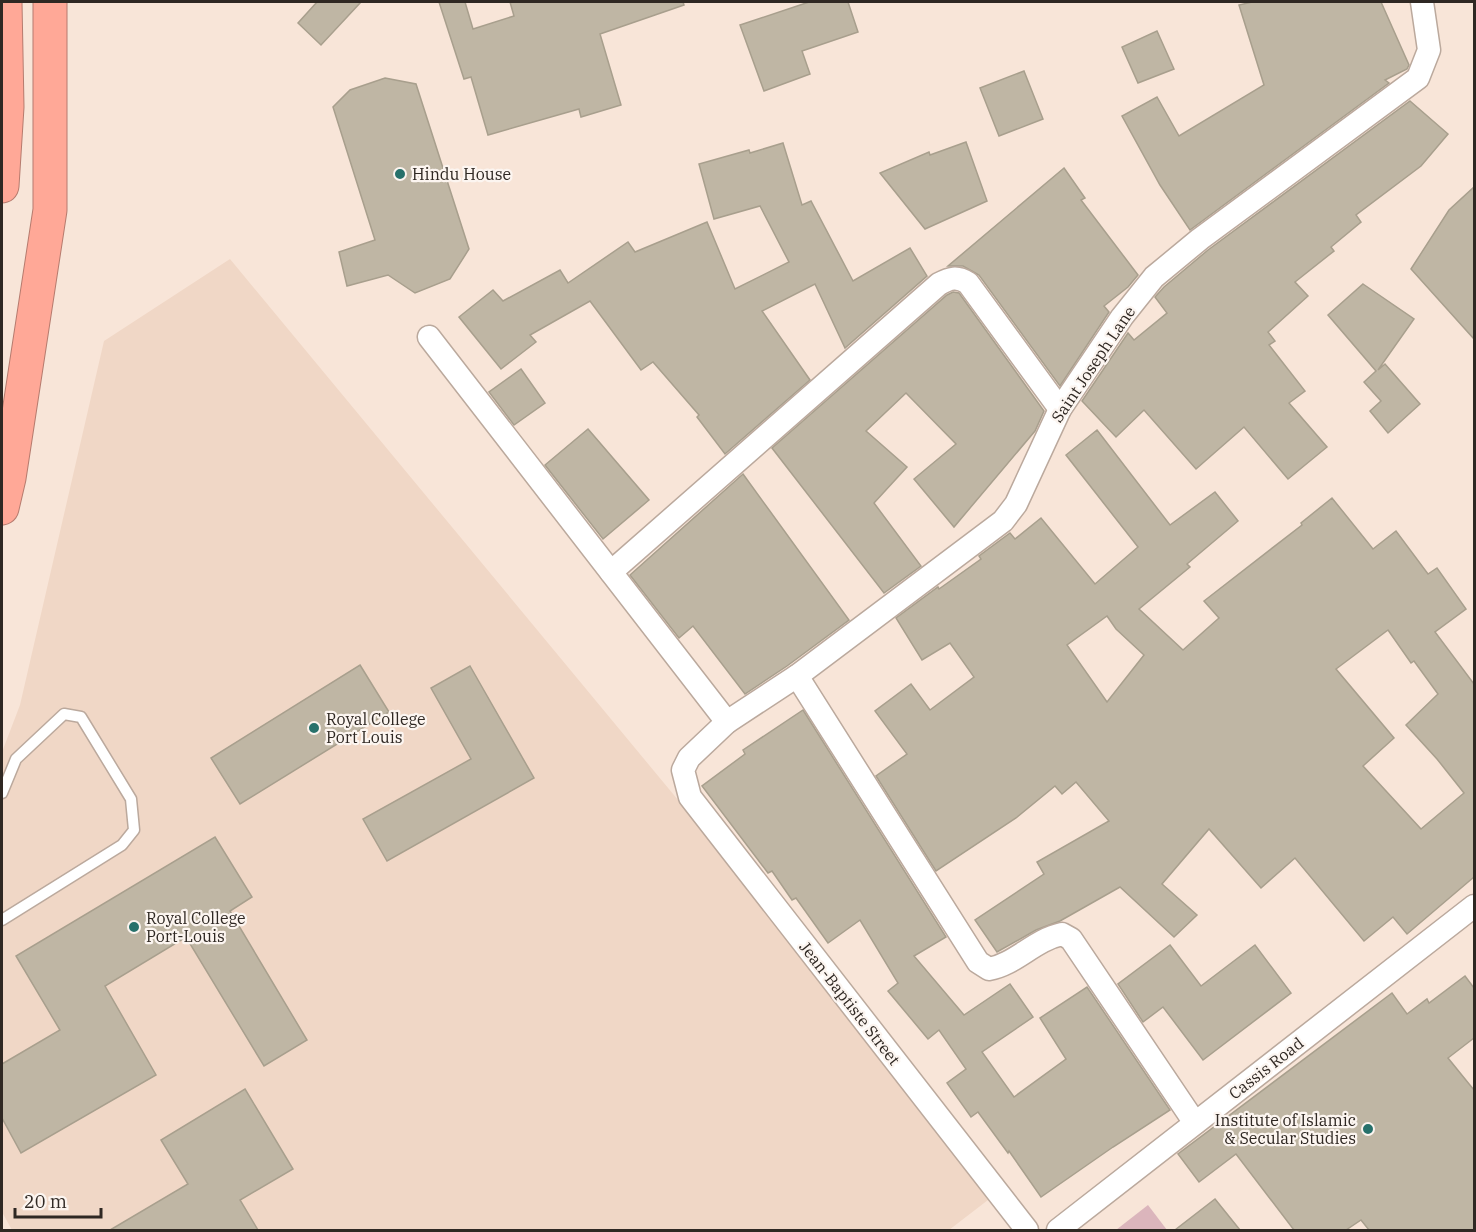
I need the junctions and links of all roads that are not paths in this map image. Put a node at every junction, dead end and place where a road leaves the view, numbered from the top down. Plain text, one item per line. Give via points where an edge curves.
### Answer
1 (5, 2) edge
2 (50, 2) edge
3 (1422, 2) edge
4 (2, 186) edge
5 (429, 337) dead end
6 (1060, 409) junction
7 (2, 508) edge
8 (611, 572) junction
9 (797, 676) junction
10 (727, 722) junction
11 (683, 770) joint
12 (2, 793) edge
13 (1474, 906) edge
14 (2, 920) edge
15 (1195, 1123) junction
16 (1027, 1230) edge
17 (1058, 1230) edge

1 - 4 highway via 7,107
2 - 7 highway via 50,210
3 - 6 street, Saint Joseph Lane via 1429,50 1418,78 1154,277
5 - 8 street
6 - 8 street via 968,283 948,279
6 - 9 street, Saint Joseph Lane via 1016,504 1003,521
8 - 10 street
9 - 10 street, Saint Joseph Lane
9 - 15 street via 978,962 989,969 1002,967 1048,937 1062,934 1071,939
10 - 11 street, Saint Joseph Lane via 689,758
11 - 16 street, Jean-Baptiste Street via 690,797
12 - 14 lane via 16,759 46,729 64,714 81,717 131,799 134,830 122,845
13 - 15 street, Cassis Road
15 - 17 street, Cassis Road

